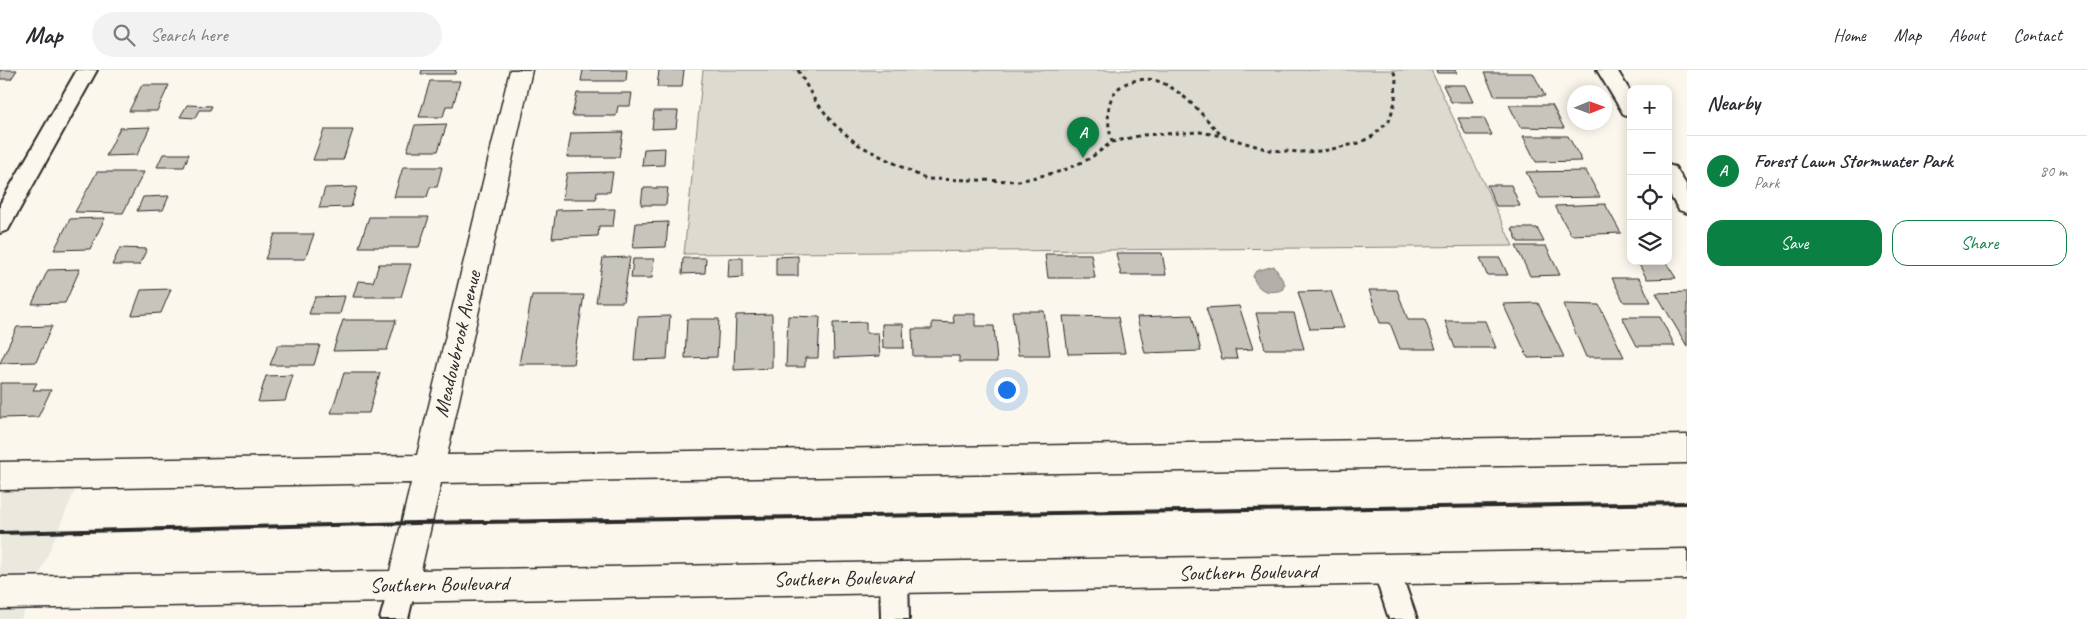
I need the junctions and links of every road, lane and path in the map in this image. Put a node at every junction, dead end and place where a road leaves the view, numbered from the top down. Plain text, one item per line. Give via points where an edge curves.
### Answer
1 (86, 70) edge
2 (521, 70) edge
3 (798, 70) edge
4 (1393, 70) edge
5 (1607, 70) edge
6 (1627, 103) edge
7 (1222, 136) junction
8 (1112, 142) junction
9 (1669, 175) edge
10 (1687, 204) edge
11 (0, 224) edge
12 (1687, 450) edge
13 (429, 470) junction
14 (0, 476) edge
15 (1687, 564) edge
16 (1387, 570) junction
17 (894, 577) junction
18 (402, 585) junction
19 (0, 593) edge
20 (394, 619) edge
21 (895, 619) edge
22 (1403, 619) edge

1 - 11 street
2 - 13 street, Meadowbrook Avenue
3 - 8 path via 814,99 834,124 857,144 926,179 1019,181 1062,171 1089,159
4 - 7 path via 1395,102 1389,121 1373,136 1359,143 1300,152 1269,150
5 - 6 street
7 - 8 path via 1200,132 1170,133
7 - 8 path via 1173,89 1160,80 1141,79 1119,86 1108,104 1106,124
9 - 10 street
12 - 13 street
13 - 14 street
13 - 18 street, Meadowbrook Avenue
15 - 16 street, Southern Boulevard
16 - 17 street, Southern Boulevard
16 - 22 street
17 - 18 street, Southern Boulevard
17 - 21 street
18 - 19 street, Southern Boulevard
18 - 20 street, Meadowbrook Avenue

